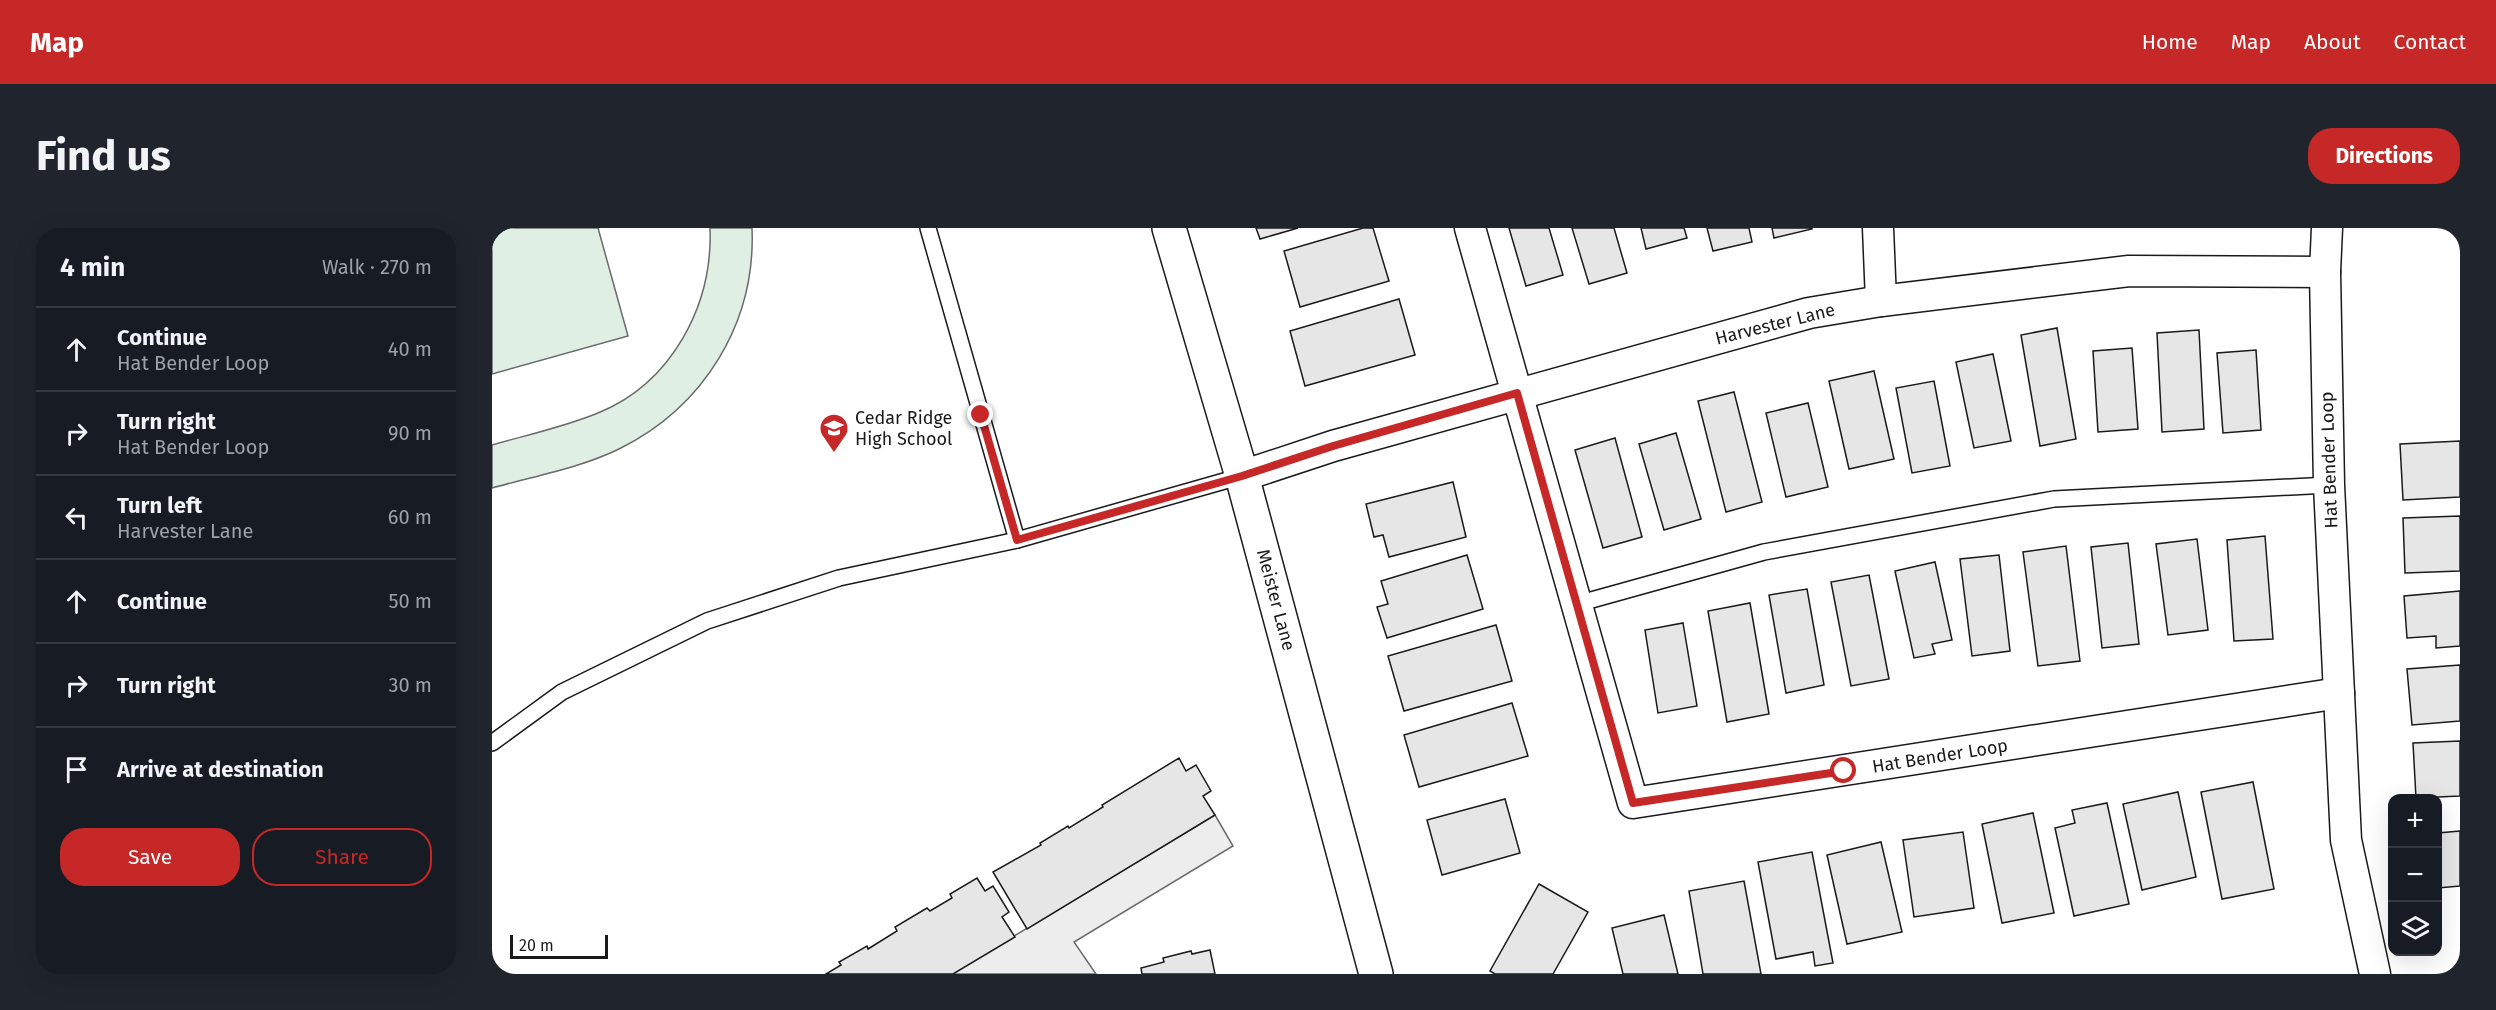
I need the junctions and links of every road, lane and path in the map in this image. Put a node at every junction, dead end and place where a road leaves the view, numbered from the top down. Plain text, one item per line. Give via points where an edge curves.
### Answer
1 (928, 228) edge
2 (1169, 228) edge
3 (1470, 228) edge
4 (1878, 228) edge
5 (2327, 228) edge
6 (2325, 272) junction
7 (1881, 301) junction
8 (1517, 393) junction
9 (1242, 476) junction
10 (2329, 485) junction
11 (1017, 540) junction
12 (1577, 604) junction
13 (2339, 693) junction
14 (492, 743) edge
15 (1376, 974) edge
16 (2375, 974) edge

1 - 11 lane
2 - 9 street, Meister Lane
3 - 8 street, Hat Bender Loop
4 - 7 street
5 - 6 street, Hat Bender Loop
6 - 7 street, Harvester Lane via 2128,272
6 - 10 street, Hat Bender Loop
7 - 8 street, Harvester Lane via 1809,313
8 - 9 street, Harvester Lane
8 - 12 street, Hat Bender Loop
9 - 11 lane
9 - 15 street, Meister Lane
10 - 12 lane via 2054,499 1764,552
10 - 13 street, Hat Bender Loop
11 - 14 lane via 839,578 707,621 562,692
12 - 13 street, Hat Bender Loop via 1633,803
13 - 16 street, Hat Bender Loop via 2346,840

